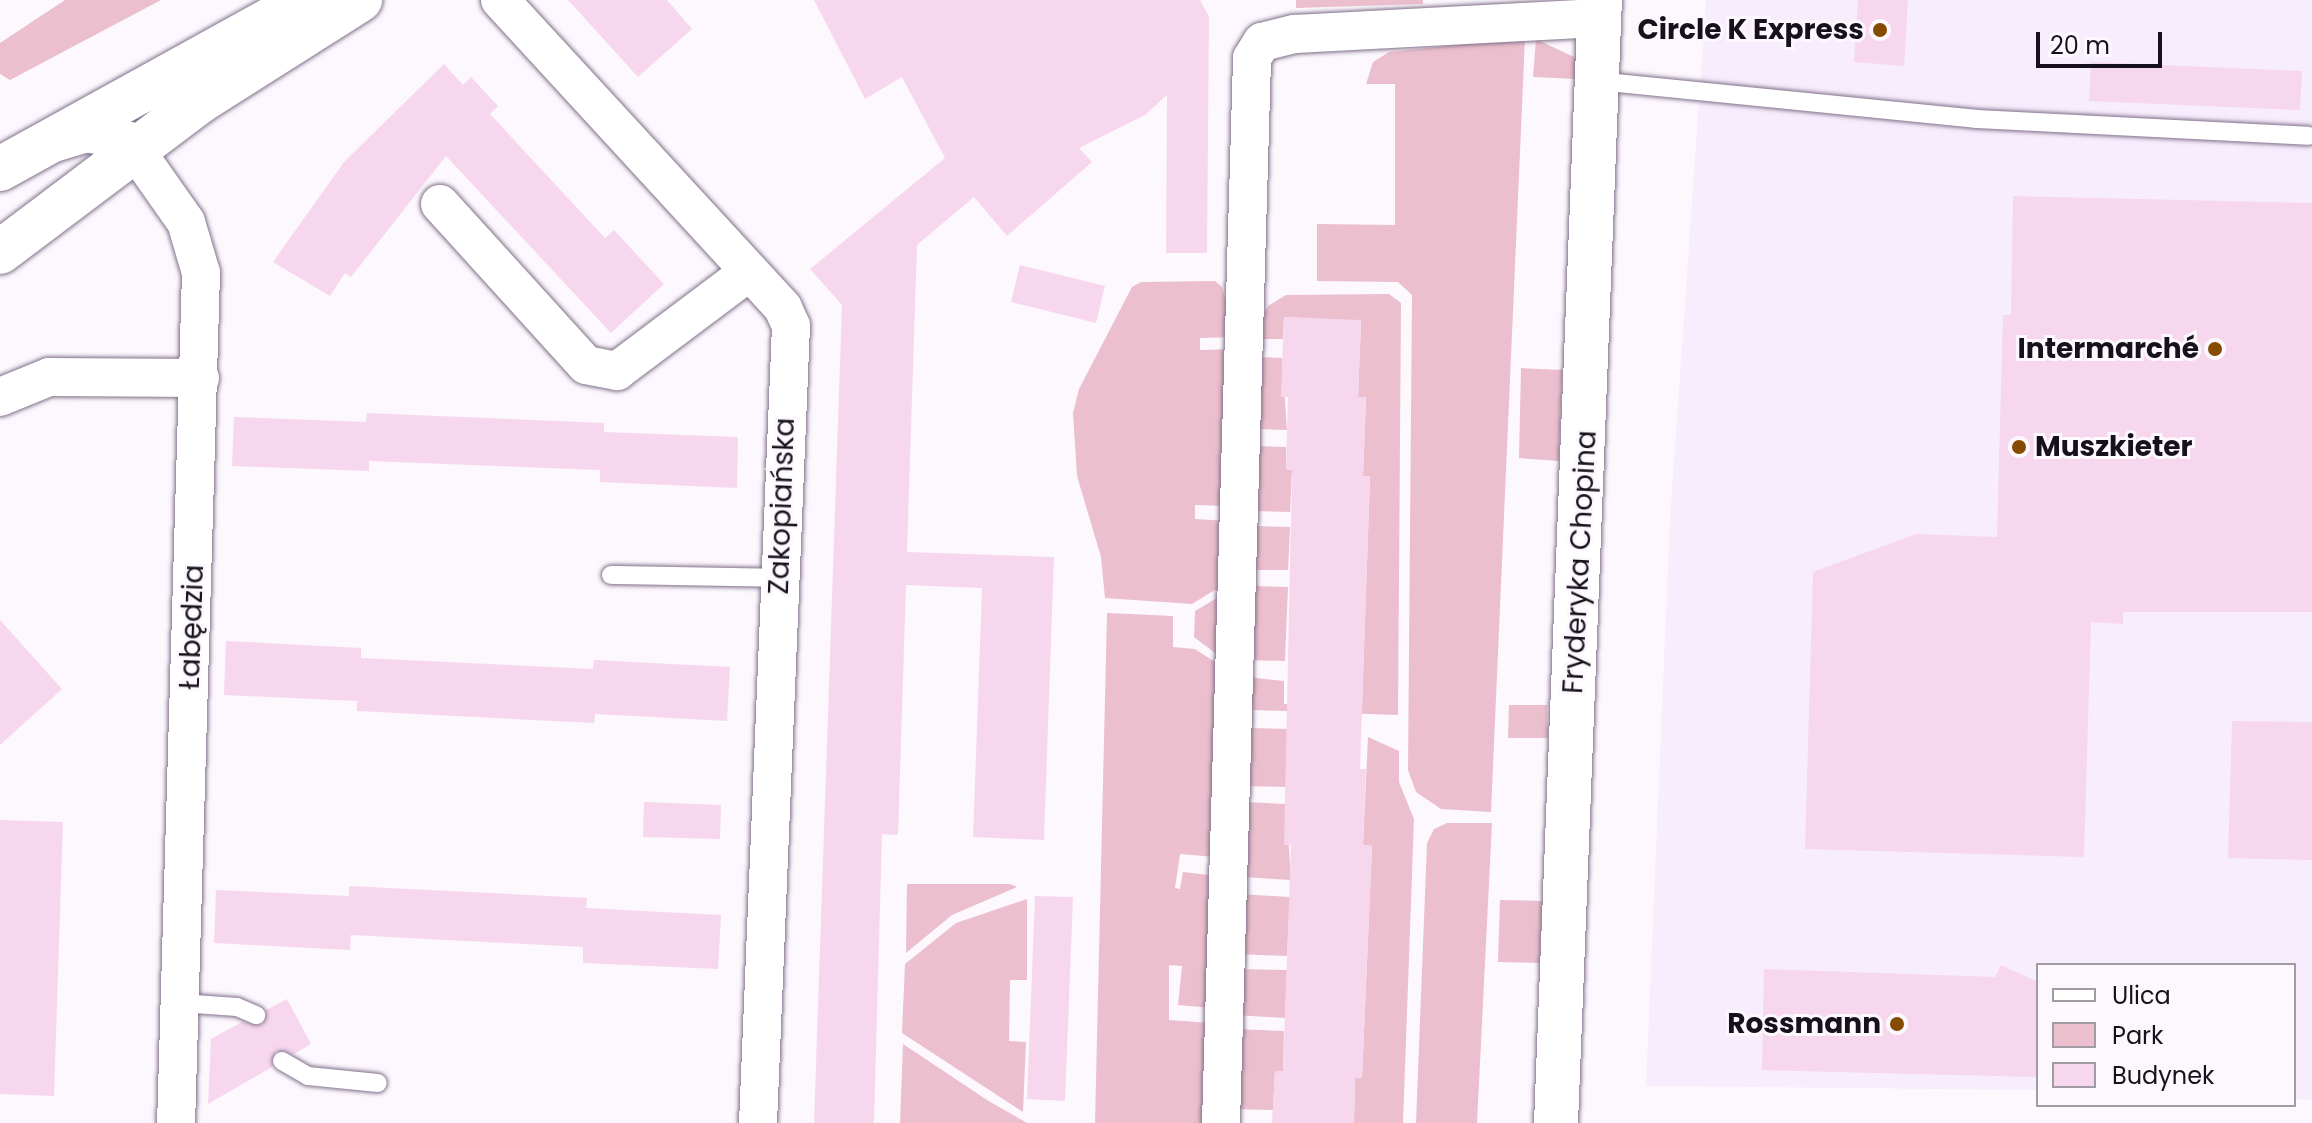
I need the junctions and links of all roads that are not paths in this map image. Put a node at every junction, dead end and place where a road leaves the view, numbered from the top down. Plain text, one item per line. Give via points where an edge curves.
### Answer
1 (306, 0) edge
2 (360, 0) edge
3 (500, 0) edge
4 (1599, 9) edge
5 (182, 68) junction
6 (1597, 81) junction
7 (2309, 136) dead end
8 (137, 149) junction
9 (14, 161) edge
10 (440, 204) dead end
11 (0, 252) edge
12 (749, 272) junction
13 (200, 378) junction
14 (0, 397) edge
15 (611, 575) dead end
16 (779, 578) junction
17 (180, 1003) junction
18 (256, 1015) dead end
19 (282, 1061) dead end
20 (378, 1083) dead end
21 (176, 1123) edge
22 (758, 1123) edge
23 (1221, 1123) edge
24 (1556, 1123) edge

1 - 5 street
2 - 8 street via 231,81
3 - 12 street, Zakopiańska
4 - 6 street, Fryderyka Chopina
4 - 23 street via 1295,34 1262,42 1252,58
5 - 8 street via 139,117
5 - 9 street
6 - 7 lane via 2030,122
6 - 24 street, Fryderyka Chopina
8 - 9 street via 119,137 86,133
8 - 11 street
8 - 13 street, Łabędzia via 186,222 197,250
10 - 12 street via 586,365 617,371
12 - 16 street, Zakopiańska via 783,308 791,326
13 - 14 street via 49,377
13 - 17 street, Łabędzia
15 - 16 lane
16 - 22 street, Zakopiańska
17 - 18 lane via 237,1007
17 - 21 street, Łabędzia
19 - 20 lane via 308,1076

